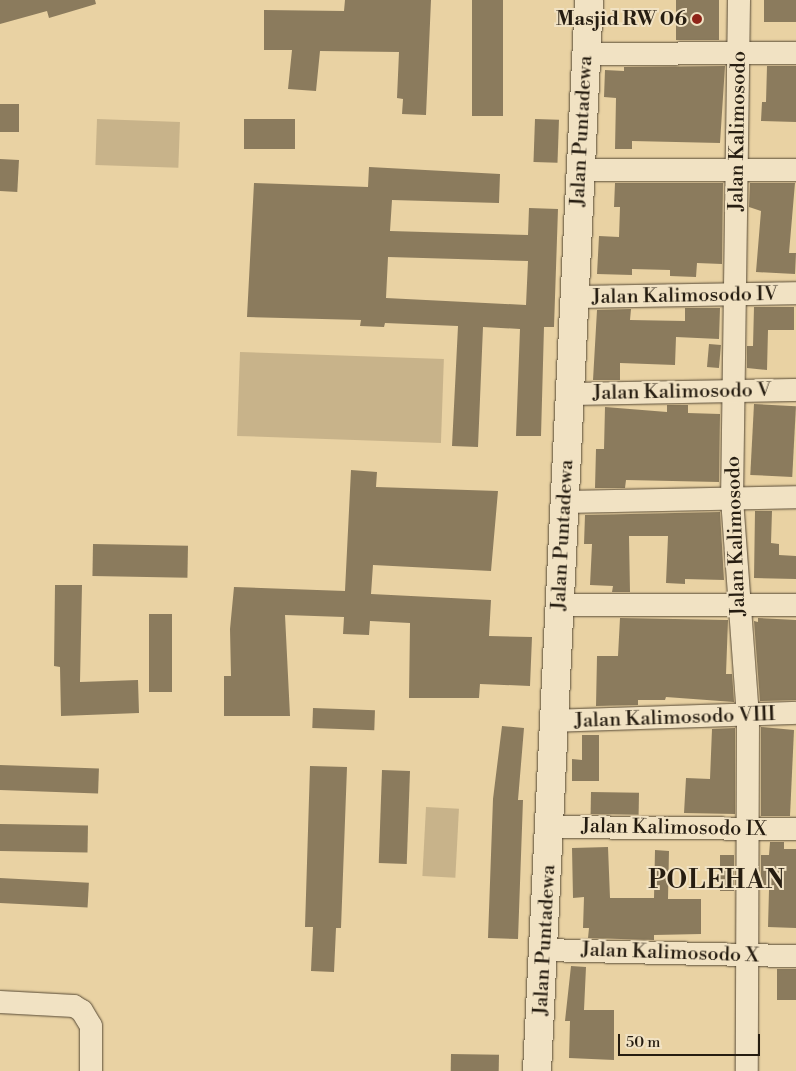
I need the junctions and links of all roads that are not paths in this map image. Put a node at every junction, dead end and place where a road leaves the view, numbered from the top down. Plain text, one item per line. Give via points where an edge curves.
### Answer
1 (589, 0) edge
2 (739, 0) edge
3 (796, 53) edge
4 (585, 54) junction
5 (739, 54) junction
6 (580, 170) junction
7 (796, 170) edge
8 (738, 171) junction
9 (796, 294) edge
10 (733, 296) junction
11 (574, 298) junction
12 (796, 390) edge
13 (733, 391) junction
14 (569, 394) junction
15 (796, 497) edge
16 (732, 499) junction
17 (564, 502) junction
18 (559, 605) junction
19 (796, 605) edge
20 (738, 606) junction
21 (796, 714) edge
22 (748, 716) junction
23 (553, 722) junction
24 (551, 827) junction
25 (748, 828) junction
26 (796, 829) edge
27 (543, 950) junction
28 (796, 956) edge
29 (748, 957) junction
30 (0, 1002) edge
31 (91, 1071) edge
32 (537, 1071) edge
33 (747, 1071) edge

1 - 4 street, Jalan Puntadewa
2 - 5 street, Jalan Kalimosodo
3 - 5 street
4 - 5 street
4 - 6 street, Jalan Puntadewa
5 - 8 street, Jalan Kalimosodo
6 - 8 street
6 - 11 street, Jalan Puntadewa
7 - 8 street
8 - 10 street, Jalan Kalimosodo
9 - 10 street, Jalan Kalimosodo IV
10 - 11 street, Jalan Kalimosodo IV
10 - 13 street, Jalan Kalimosodo
11 - 14 street, Jalan Puntadewa
12 - 13 street, Jalan Kalimosodo V
13 - 14 street, Jalan Kalimosodo V
13 - 16 street, Jalan Kalimosodo
14 - 17 street, Jalan Puntadewa
15 - 16 street
16 - 17 street
16 - 20 street, Jalan Kalimosodo
17 - 18 street, Jalan Puntadewa
18 - 20 street
18 - 23 street, Jalan Puntadewa
19 - 20 street
20 - 22 street, Jalan Kalimosodo
21 - 22 street, Jalan Kalimosodo VIII
22 - 23 street, Jalan Kalimosodo VIII
22 - 25 street, Jalan Kalimosodo
23 - 24 street, Jalan Puntadewa
24 - 25 street, Jalan Kalimosodo IX
24 - 27 street, Jalan Puntadewa
25 - 26 street, Jalan Kalimosodo IX
25 - 29 street, Jalan Kalimosodo
27 - 29 street, Jalan Kalimosodo X
27 - 32 street, Jalan Puntadewa
28 - 29 street, Jalan Kalimosodo X
29 - 33 street, Jalan Kalimosodo
30 - 31 street via 74,1006 82,1011 91,1026

